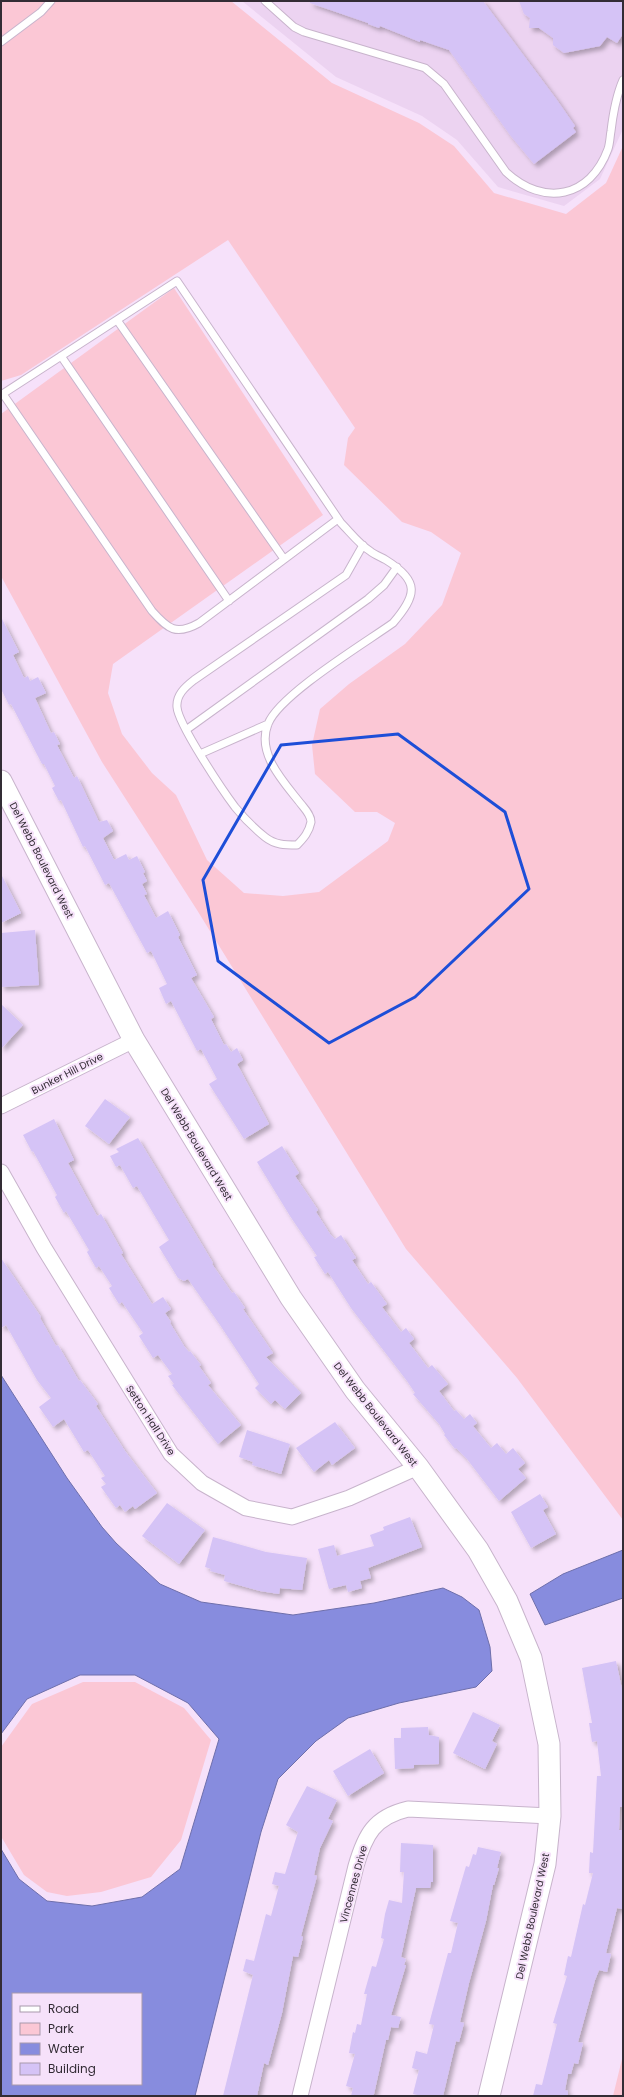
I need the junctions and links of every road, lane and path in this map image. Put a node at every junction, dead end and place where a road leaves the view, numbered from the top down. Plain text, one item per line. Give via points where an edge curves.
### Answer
1 (51, 1) edge
2 (265, 1) edge
3 (1, 42) edge
4 (623, 80) edge
5 (117, 320) junction
6 (61, 356) junction
7 (2, 394) edge
8 (338, 519) junction
9 (363, 545) junction
10 (284, 559) junction
11 (397, 567) junction
12 (229, 601) junction
13 (268, 724) junction
14 (186, 730) junction
15 (200, 754) junction
16 (1, 781) edge
17 (134, 1040) junction
18 (1, 1106) edge
19 (1, 1172) edge
20 (418, 1467) junction
21 (550, 1816) junction
22 (300, 2096) edge
23 (489, 2096) edge

1 - 3 lane via 41,12
2 - 4 lane via 294,27 304,32 425,68 444,84 506,172 518,183 549,194 567,193 588,178 601,164 608,148 616,99
5 - 6 lane
5 - 8 lane via 177,281
5 - 10 lane
6 - 7 lane
6 - 12 lane
7 - 12 lane via 162,622 175,630 191,628
8 - 9 lane
8 - 10 lane
9 - 11 lane
9 - 14 lane via 346,575 183,690 177,698 177,708
10 - 12 lane
11 - 13 lane via 406,574 412,585 404,610 393,623 295,692 277,709
11 - 14 lane via 384,585 368,600
13 - 15 lane
13 - 15 lane via 265,740 268,757 309,814 311,821 308,834 297,845 277,844 266,838 236,807
14 - 15 lane
16 - 17 street, Del Webb Boulevard West
17 - 18 street, Bunker Hill Drive
17 - 20 street, Del Webb Boulevard West via 291,1298 355,1390
19 - 20 street, Setton Hall Drive via 44,1248 171,1454 202,1483 246,1508 292,1517 349,1498
20 - 21 street, Del Webb Boulevard West via 478,1550 507,1601 531,1658 549,1744
21 - 22 street, Vincennes Drive via 408,1809 387,1816 369,1832 356,1866
21 - 23 street, Del Webb Boulevard West via 546,1864

